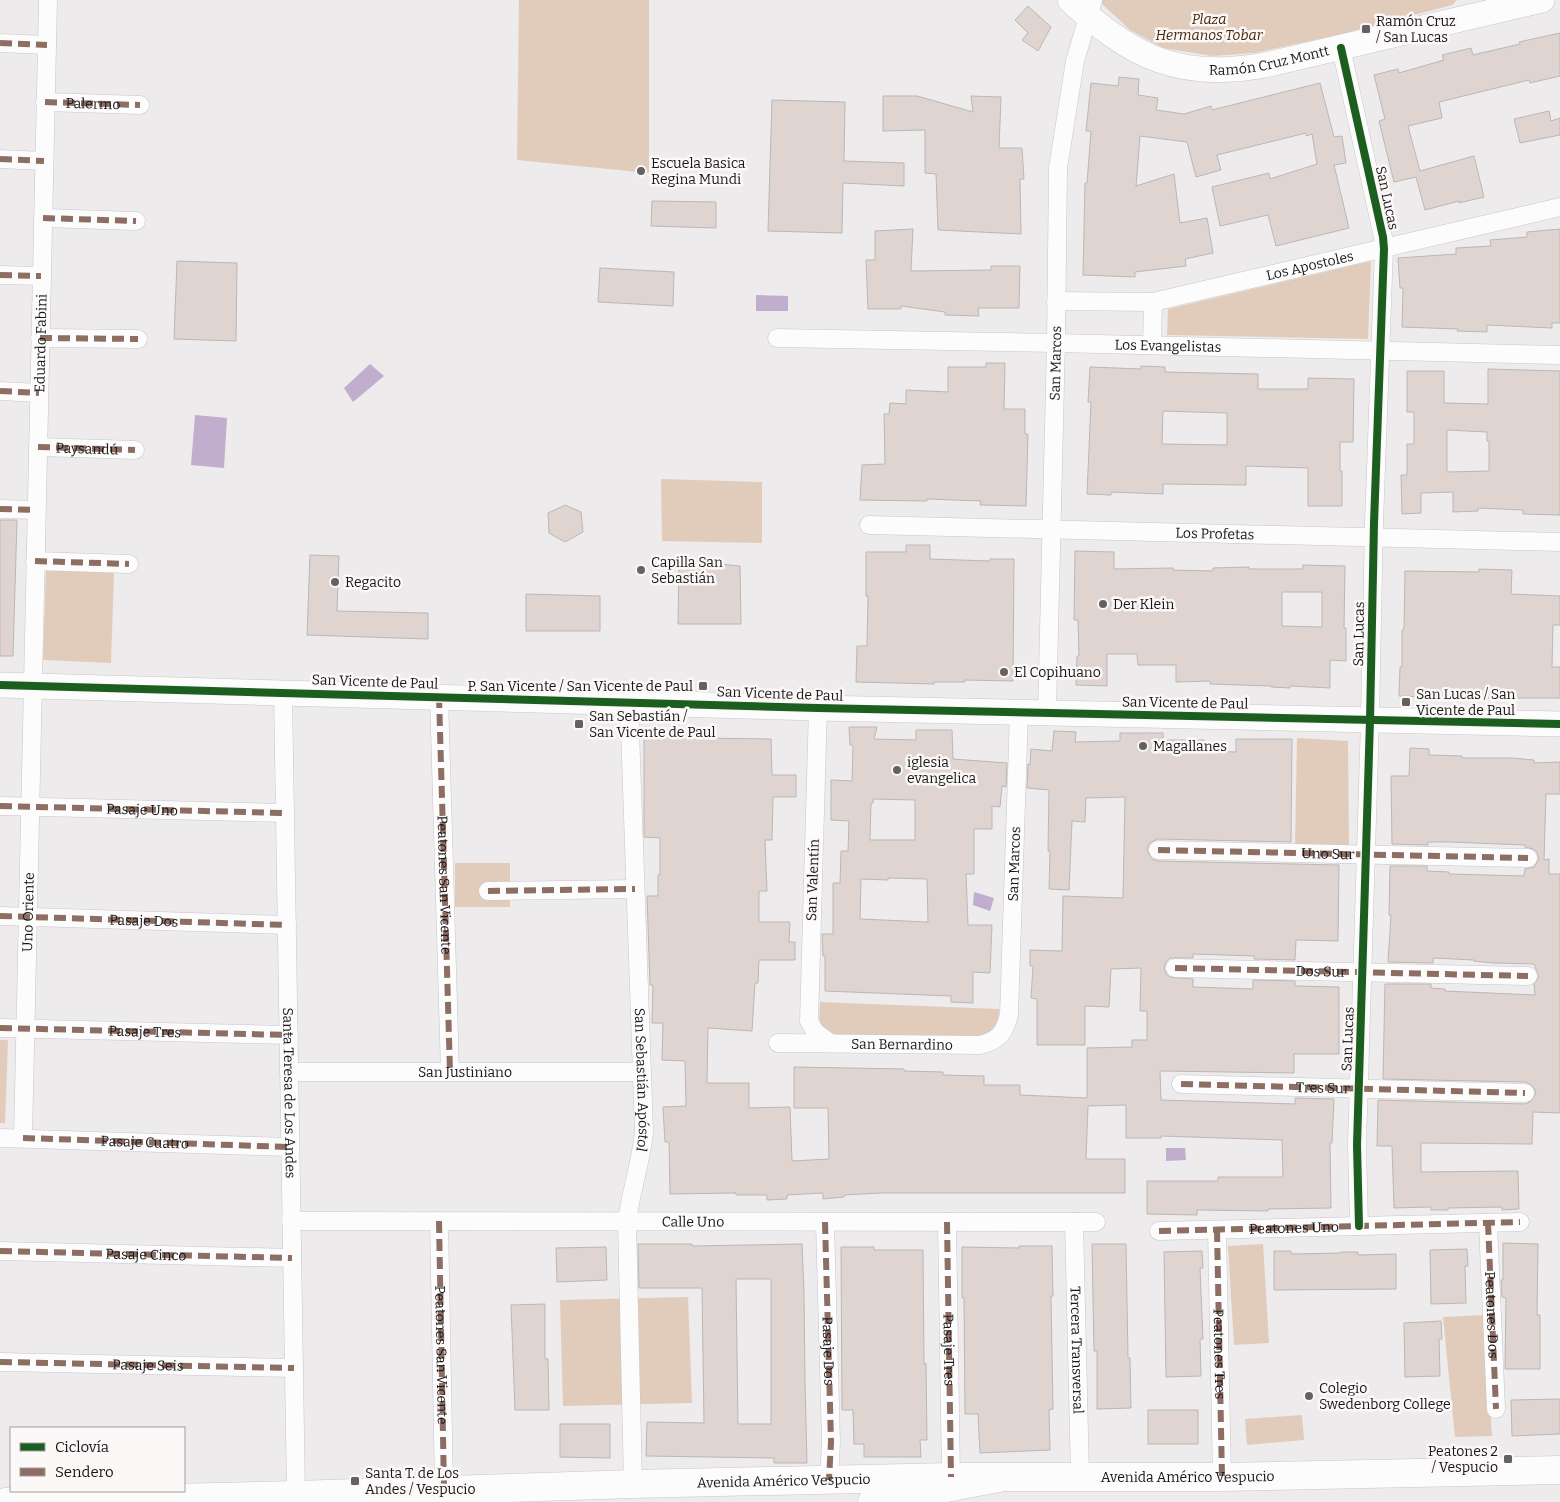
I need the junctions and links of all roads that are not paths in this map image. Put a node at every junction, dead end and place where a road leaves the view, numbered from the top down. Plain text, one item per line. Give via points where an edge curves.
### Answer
1 (48, 0) edge
2 (1542, 0) edge
3 (1083, 5) edge
4 (1477, 8) edge
5 (0, 44) edge
6 (47, 45) junction
7 (1341, 48) junction
8 (45, 102) junction
9 (140, 105) dead end
10 (0, 159) edge
11 (44, 161) junction
12 (1560, 207) edge
13 (43, 218) junction
14 (136, 221) dead end
15 (1384, 249) junction
16 (0, 275) edge
17 (41, 276) junction
18 (1056, 301) junction
19 (1153, 302) junction
20 (40, 338) junction
21 (777, 338) dead end
22 (138, 339) dead end
23 (1056, 343) junction
24 (1152, 345) junction
25 (1380, 351) junction
26 (1560, 355) edge
27 (0, 391) edge
28 (39, 393) junction
29 (38, 447) junction
30 (135, 450) dead end
31 (0, 509) edge
32 (36, 510) junction
33 (869, 525) dead end
34 (1051, 530) junction
35 (1374, 538) junction
36 (1560, 542) edge
37 (35, 561) junction
38 (129, 564) dead end
39 (0, 685) edge
40 (32, 686) junction
41 (283, 692) junction
42 (439, 696) junction
43 (630, 702) junction
44 (818, 708) junction
45 (1019, 712) junction
46 (1047, 713) junction
47 (1370, 720) junction
48 (1560, 724) edge
49 (0, 806) edge
50 (30, 806) junction
51 (285, 813) junction
52 (1158, 850) dead end
53 (1366, 854) junction
54 (1528, 858) dead end
55 (636, 889) junction
56 (488, 891) dead end
57 (0, 916) edge
58 (28, 917) junction
59 (287, 925) junction
60 (1175, 968) dead end
61 (1363, 972) junction
62 (1528, 976) dead end
63 (1009, 1015) joint
64 (0, 1028) edge
65 (25, 1029) junction
66 (289, 1036) junction
67 (778, 1043) dead end
68 (830, 1043) junction
69 (289, 1072) junction
70 (450, 1072) junction
71 (642, 1072) junction
72 (1181, 1084) dead end
73 (1359, 1088) junction
74 (1525, 1093) dead end
75 (0, 1138) edge
76 (23, 1138) junction
77 (290, 1147) junction
78 (291, 1221) junction
79 (439, 1221) junction
80 (627, 1221) junction
81 (825, 1222) junction
82 (947, 1222) junction
83 (1074, 1222) junction
84 (1096, 1222) dead end
85 (1520, 1222) dead end
86 (1488, 1223) junction
87 (1359, 1226) junction
88 (1217, 1230) junction
89 (1158, 1231) dead end
90 (0, 1251) edge
91 (292, 1258) junction
92 (0, 1362) edge
93 (294, 1368) junction
94 (1496, 1409) dead end
95 (1560, 1470) edge
96 (951, 1477) junction
97 (1080, 1477) junction
98 (1222, 1477) junction
99 (999, 1478) junction
100 (829, 1480) junction
101 (633, 1484) junction
102 (444, 1489) junction
103 (296, 1495) junction
104 (6, 1502) edge
105 (872, 1502) edge

1 - 6 street, Eduardo Fabini
2 - 4 street, Ramón Cruz Montt
3 - 7 street, Ramón Cruz Montt via 1110,34 1140,52 1169,64 1203,70 1244,69
3 - 18 street, San Marcos via 1058,168
4 - 7 street, Ramón Cruz Montt
5 - 6 street
6 - 8 street, Eduardo Fabini
7 - 15 street, San Lucas
8 - 9 street, Palermo
8 - 11 street, Eduardo Fabini
10 - 11 street
11 - 13 street, Eduardo Fabini
12 - 15 street, Los Apostoles
13 - 14 street
13 - 17 street, Eduardo Fabini
15 - 19 street, Los Apostoles
15 - 25 street, San Lucas
16 - 17 street
17 - 20 street, Eduardo Fabini
18 - 19 street, Los Apostoles
18 - 23 street, San Marcos
19 - 24 street
20 - 22 street
20 - 28 street, Eduardo Fabini
21 - 23 street, Los Evangelistas
23 - 24 street, Los Evangelistas
23 - 34 street, San Marcos
24 - 25 street, Los Evangelistas
25 - 26 street, Los Evangelistas
25 - 35 street, San Lucas
27 - 28 street
28 - 29 street, Eduardo Fabini
29 - 30 street, Paysandú
29 - 32 street, Eduardo Fabini
31 - 32 street
32 - 37 street, Eduardo Fabini
33 - 34 street, Los Profetas
34 - 35 street, Los Profetas
34 - 46 street, San Marcos
35 - 36 street, Los Profetas
35 - 47 street, San Lucas
37 - 38 street
37 - 40 street, Eduardo Fabini
39 - 40 street, San Vicente de Paul
40 - 41 street, San Vicente de Paul
40 - 50 street, Uno Oriente
41 - 42 street, San Vicente de Paul
41 - 51 street, Santa Teresa de Los Andes
42 - 43 street, San Vicente de Paul
42 - 70 street, Peatones San Vicente
43 - 44 street, San Vicente de Paul
43 - 55 street, San Sebastián Apóstol
44 - 45 street, San Vicente de Paul
44 - 68 street, San Valentín via 809,1021 815,1032
45 - 46 street, San Vicente de Paul
45 - 63 street, San Marcos
46 - 47 street, San Vicente de Paul
47 - 48 street, San Vicente de Paul
47 - 53 street, San Lucas
49 - 50 street, Pasaje Uno
50 - 51 street, Pasaje Uno
50 - 58 street, Uno Oriente
51 - 59 street, Santa Teresa de Los Andes
52 - 53 street, Uno Sur
53 - 54 street, Uno Sur
53 - 61 street, San Lucas
55 - 56 street
55 - 71 street, San Sebastián Apóstol
57 - 58 street, Pasaje Dos
58 - 59 street, Pasaje Dos
58 - 65 street, Uno Oriente
59 - 66 street, Santa Teresa de Los Andes
60 - 61 street, Dos Sur
61 - 62 street, Dos Sur
61 - 73 street, San Lucas
63 - 68 street, San Bernardino via 999,1037 980,1045
64 - 65 street, Pasaje Tres
65 - 66 street, Pasaje Tres
65 - 76 street, Uno Oriente
66 - 69 street, Santa Teresa de Los Andes
67 - 68 street, San Bernardino
69 - 70 street, San Justiniano
69 - 77 street, Santa Teresa de Los Andes
70 - 71 street, San Justiniano
71 - 80 street, San Sebastián Apóstol via 642,1153
72 - 73 street, Tres Sur
73 - 74 street, Tres Sur
73 - 87 street, San Lucas
75 - 76 street, Pasaje Cuatro
76 - 77 street, Pasaje Cuatro
77 - 78 street, Santa Teresa de Los Andes
78 - 79 street, Calle Uno
78 - 91 street, Santa Teresa de Los Andes
79 - 80 street, Calle Uno
79 - 102 street, Peatones San Vicente
80 - 81 street, Calle Uno
80 - 101 street, San Sebastián Apóstol
81 - 82 street, Calle Uno
81 - 100 street, Pasaje Dos via 831,1442
82 - 83 street, Calle Uno
82 - 96 street, Pasaje Tres
83 - 84 street, Calle Uno
83 - 97 street, Tercera Transversal
85 - 86 street, Peatones Uno
86 - 87 street, Peatones Uno
86 - 94 street, Peatones Dos
87 - 88 street, Peatones Uno
88 - 89 street, Peatones Uno
88 - 98 street, Peatones Tres
90 - 91 street, Pasaje Cinco
91 - 93 street, Santa Teresa de Los Andes
92 - 93 street, Pasaje Seis
93 - 103 street, Santa Teresa de Los Andes
95 - 98 main road, Avenida Américo Vespucio
96 - 99 main road, Avenida Américo Vespucio
96 - 100 main road, Avenida Américo Vespucio
97 - 98 main road, Avenida Américo Vespucio
97 - 99 main road, Avenida Américo Vespucio
99 - 105 main road
100 - 101 main road, Avenida Américo Vespucio
101 - 102 main road, Avenida Américo Vespucio
102 - 103 main road, Avenida Américo Vespucio
103 - 104 main road, Avenida Américo Vespucio

